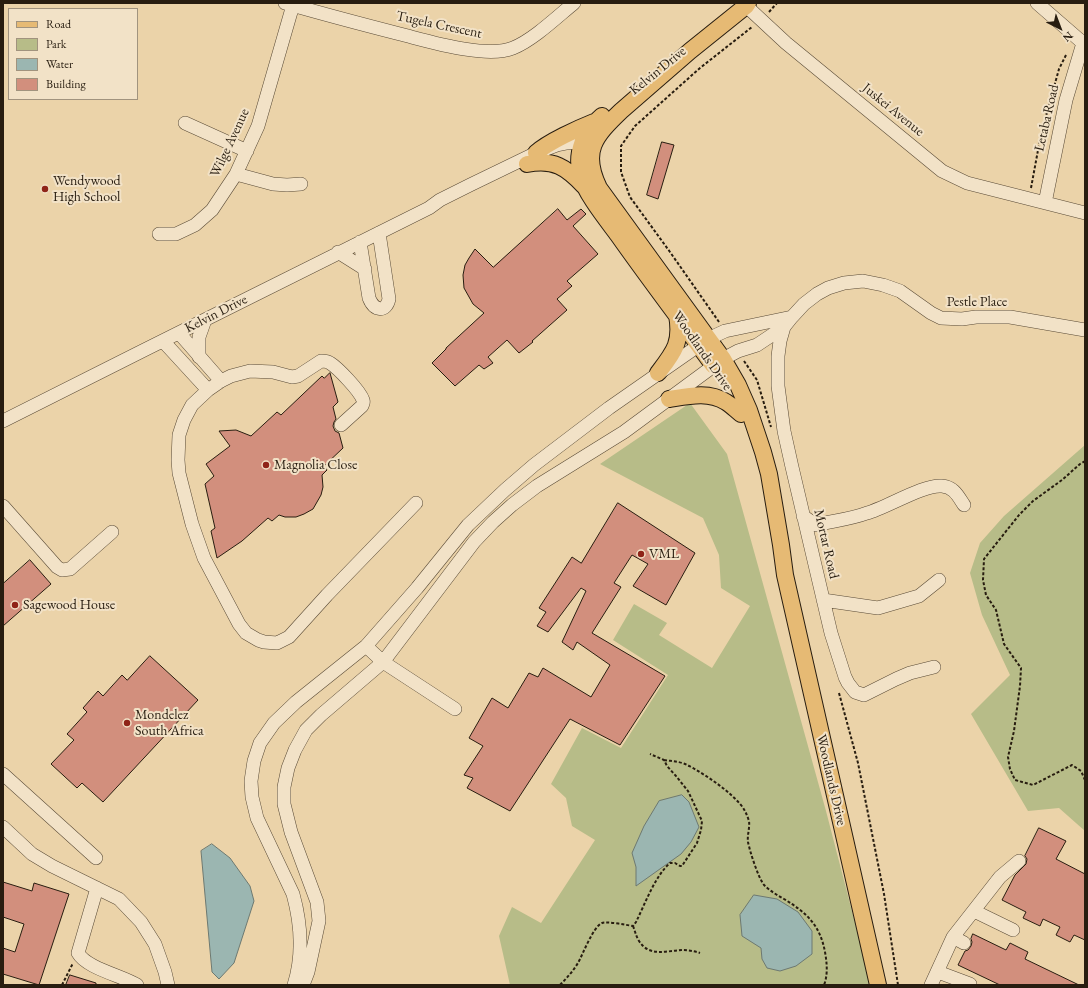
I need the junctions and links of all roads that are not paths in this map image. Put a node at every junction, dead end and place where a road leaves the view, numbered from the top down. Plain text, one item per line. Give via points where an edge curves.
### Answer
1 (574, 3) edge
2 (1038, 3) edge
3 (289, 4) edge
4 (744, 4) edge
5 (1081, 40) edge
6 (596, 121) junction
7 (185, 123) dead end
8 (587, 146) junction
9 (247, 151) junction
10 (532, 159) junction
11 (236, 174) junction
12 (301, 184) dead end
13 (584, 186) junction
14 (1044, 203) junction
15 (1085, 213) edge
16 (379, 233) junction
17 (159, 234) dead end
18 (360, 242) junction
19 (338, 252) junction
20 (365, 269) junction
21 (677, 315) junction
22 (205, 320) junction
23 (788, 322) junction
24 (1085, 330) edge
25 (178, 333) junction
26 (163, 341) junction
27 (703, 342) junction
28 (150, 347) junction
29 (199, 357) junction
30 (718, 362) junction
31 (183, 363) junction
32 (658, 373) junction
33 (221, 381) junction
34 (208, 390) junction
35 (670, 399) junction
36 (741, 414) junction
37 (3, 421) edge
38 (340, 425) dead end
39 (416, 503) dead end
40 (964, 505) dead end
41 (3, 506) edge
42 (803, 516) junction
43 (112, 532) dead end
44 (785, 575) junction
45 (939, 580) dead end
46 (823, 600) junction
47 (366, 646) junction
48 (383, 662) junction
49 (934, 668) dead end
50 (455, 709) dead end
51 (3, 774) edge
52 (3, 827) edge
53 (96, 858) dead end
54 (1019, 861) dead end
55 (97, 888) junction
56 (974, 911) junction
57 (1012, 930) dead end
58 (938, 972) junction
59 (970, 984) dead end
60 (137, 985) edge
61 (168, 985) edge
62 (294, 985) edge
63 (303, 985) edge
64 (878, 985) edge
65 (931, 985) edge

1 - 3 street, Tugela Crescent via 524,42 513,48 490,52 450,47
2 - 5 street
3 - 9 street, Wilge Avenue via 258,126
4 - 6 main road, Kelvin Drive
4 - 8 main road, Kelvin Drive via 621,111
4 - 14 street, Juskei Avenue via 786,43 942,171 967,183
5 - 14 street, Letaba Road
6 - 8 main road, Kelvin Drive via 587,132
6 - 10 main road via 556,140 540,150
7 - 9 street
8 - 10 street, Kelvin Drive via 560,145
8 - 13 main road, Woodlands Drive via 579,161
8 - 27 main road, Woodlands Drive via 592,172 599,188
9 - 11 street, Wilge Avenue
10 - 13 main road via 565,169
10 - 16 street, Kelvin Drive via 470,185
11 - 12 street via 272,184
11 - 17 street, Wilge Avenue via 203,219 176,234
13 - 21 main road, Woodlands Drive
14 - 15 street, Juskei Avenue
16 - 18 street, Kelvin Drive
16 - 20 street via 389,299 384,307 378,309 371,302
18 - 19 street, Kelvin Drive
18 - 20 street
19 - 20 street
19 - 22 street, Kelvin Drive
21 - 27 main road, Woodlands Drive
21 - 32 main road via 677,344
22 - 25 street, Kelvin Drive
22 - 29 street via 199,337
23 - 24 street, Pestle Place via 810,299 828,288 844,283 863,282 883,285 900,292 941,318 1010,317
23 - 27 street via 725,331
23 - 30 street, Pestle Place via 757,345
23 - 42 street, Mortar Road via 780,341 778,386 784,431
25 - 26 street, Kelvin Drive
25 - 29 street
26 - 28 street, Kelvin Drive
26 - 31 street
27 - 30 main road, Woodlands Drive
27 - 32 street
28 - 31 street
28 - 37 street, Kelvin Drive
29 - 33 street
30 - 35 street, Pestle Place
30 - 36 main road, Woodlands Drive
30 - 44 main road, Woodlands Drive via 738,385 750,410 769,474
31 - 34 street
32 - 47 street via 534,465 505,490 468,525 418,588
33 - 34 street
33 - 38 street via 250,371 298,376 325,361 349,381 363,402 362,406
34 - 39 street via 192,405 184,420 179,435 179,473 204,558 239,624 246,633 258,640 278,643 289,637
35 - 36 main road via 702,395 717,397
35 - 48 street, Pestle Place via 624,432 537,486 493,522 474,542
36 - 44 main road, Woodlands Drive
40 - 42 street via 955,492 941,486 926,488 868,513 816,525
41 - 43 street via 62,570 70,569
42 - 46 street, Mortar Road
44 - 64 main road, Woodlands Drive
45 - 46 street via 919,596 878,608
46 - 49 street, Mortar Road via 830,633 845,677 855,692 866,694 910,673
47 - 48 street
47 - 62 street via 274,723 260,743 254,761 251,781 257,818 296,905 300,951
48 - 50 street
48 - 63 street, Pestle Place via 320,714 306,730 288,768 284,804 291,832 317,902 319,921
51 - 53 street
52 - 55 street via 32,854
54 - 56 street
55 - 60 street via 78,953 83,960
55 - 61 street via 119,899 141,922 155,944 166,972
56 - 57 street
56 - 58 street
58 - 59 street
58 - 65 street

